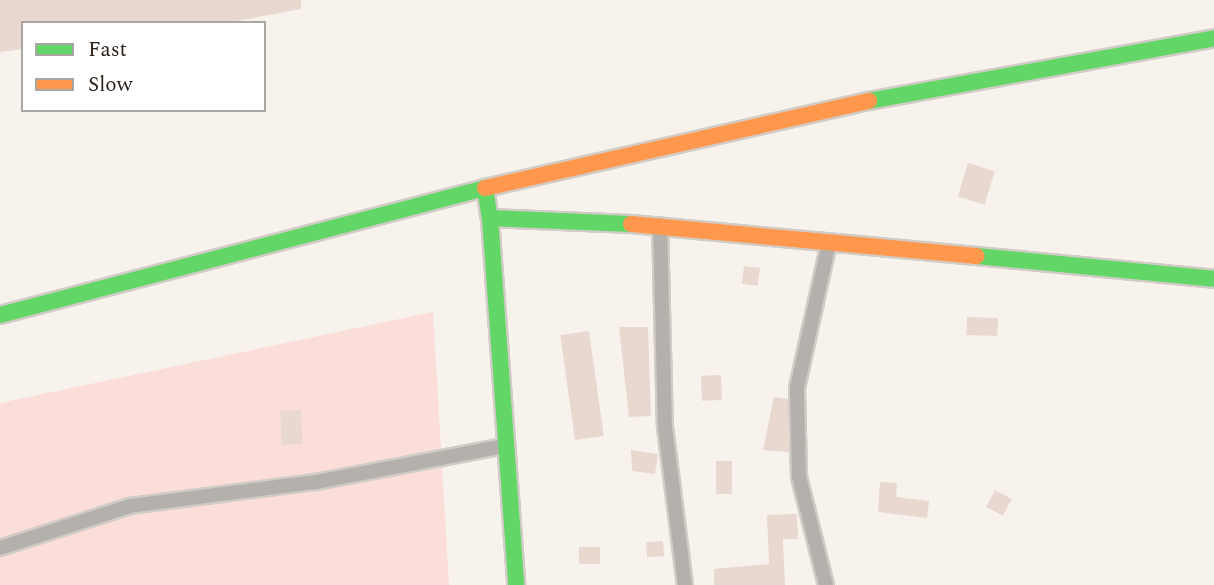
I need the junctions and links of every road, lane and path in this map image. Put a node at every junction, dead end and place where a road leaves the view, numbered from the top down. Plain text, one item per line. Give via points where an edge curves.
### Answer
1 (1214, 38) edge
2 (485, 188) junction
3 (490, 218) junction
4 (660, 225) junction
5 (829, 242) junction
6 (1214, 279) edge
7 (0, 315) edge
8 (505, 446) junction
9 (0, 548) edge
10 (516, 585) edge
11 (685, 585) edge
12 (827, 585) edge

1 - 2 main road via 915,90
2 - 3 main road
2 - 7 main road
3 - 4 main road
3 - 8 main road
4 - 5 main road
4 - 11 street via 665,428
5 - 6 main road
5 - 12 street via 796,388 799,477
8 - 9 street via 316,482 130,506
8 - 10 main road

